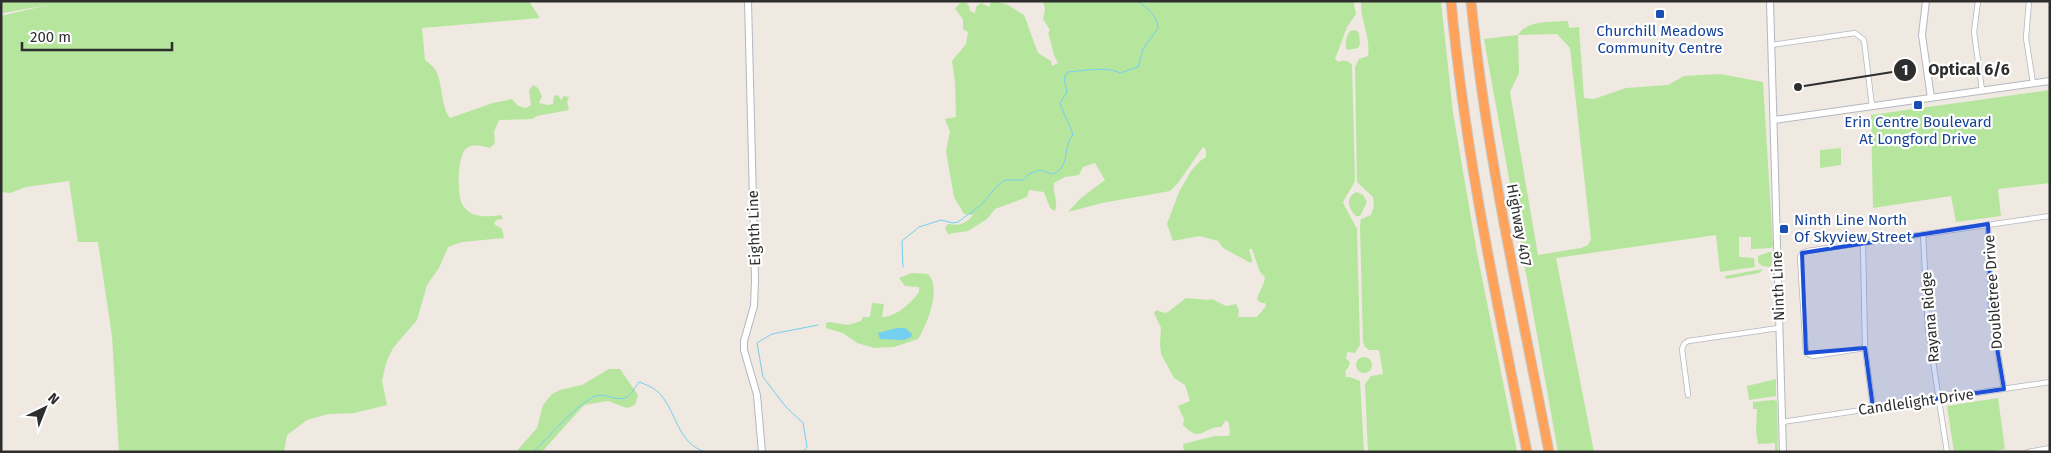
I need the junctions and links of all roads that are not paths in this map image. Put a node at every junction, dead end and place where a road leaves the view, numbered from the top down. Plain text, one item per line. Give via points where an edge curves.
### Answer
1 (748, 1) edge
2 (1450, 1) edge
3 (1471, 1) edge
4 (1770, 1) edge
5 (1926, 1) edge
6 (1978, 1) edge
7 (2029, 1) edge
8 (1771, 45) junction
9 (2050, 81) edge
10 (2032, 83) junction
11 (1982, 90) junction
12 (1930, 98) junction
13 (1872, 106) junction
14 (1774, 120) junction
15 (2050, 216) edge
16 (1988, 224) junction
17 (1923, 234) junction
18 (1863, 243) junction
19 (1780, 328) junction
20 (1865, 348) junction
21 (2050, 382) edge
22 (2004, 389) junction
23 (1688, 395) dead end
24 (1939, 399) junction
25 (1873, 408) junction
26 (1782, 422) junction
27 (2050, 448) edge
28 (762, 452) edge
29 (1527, 452) edge
30 (1549, 452) edge
31 (1783, 452) edge
32 (1947, 452) edge
33 (2028, 452) edge

1 - 28 street, Eighth Line via 755,280 754,306 744,350 757,394
2 - 29 highway via 1477,198
3 - 30 highway, Highway 407 via 1507,242
4 - 8 street, Ninth Line
5 - 12 street via 1922,35
6 - 11 street via 1974,32
7 - 10 street via 2026,38
8 - 13 street via 1855,33 1860,35 1864,40
8 - 14 street, Ninth Line
9 - 10 street
10 - 11 street
11 - 12 street
12 - 13 street
13 - 14 street
14 - 19 street, Ninth Line
15 - 16 street
16 - 17 street
16 - 22 street, Doubletree Drive via 1991,312
17 - 18 street
17 - 24 street, Rayana Ridge via 1928,329
18 - 20 street
18 - 20 street via 1807,250 1800,258 1806,353 1814,356
19 - 23 street via 1688,341 1682,349
19 - 26 street, Ninth Line
20 - 25 street
21 - 22 street, Candlelight Drive
22 - 24 street, Candlelight Drive
24 - 25 street, Candlelight Drive
24 - 32 street, Rayana Ridge
25 - 26 street, Candlelight Drive
26 - 31 street, Ninth Line
27 - 33 street

